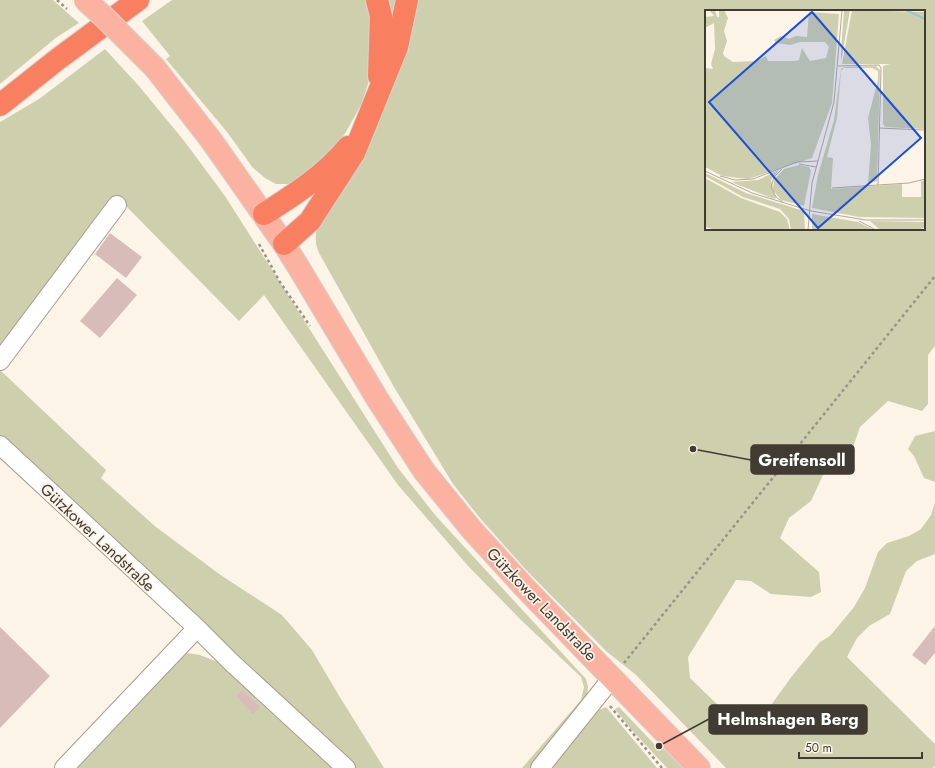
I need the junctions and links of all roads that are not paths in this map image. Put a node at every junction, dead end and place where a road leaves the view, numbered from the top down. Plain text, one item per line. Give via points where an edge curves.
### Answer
1 (85, 0) edge
2 (138, 0) edge
3 (377, 0) edge
4 (407, 0) edge
5 (377, 97) junction
6 (0, 105) edge
7 (367, 120) junction
8 (117, 205) dead end
9 (264, 214) junction
10 (284, 244) junction
11 (0, 361) edge
12 (0, 445) edge
13 (197, 628) junction
14 (612, 678) junction
15 (64, 768) edge
16 (346, 768) edge
17 (540, 768) edge
18 (699, 768) edge

1 - 9 main road, Gützkower Landstraße, bridge via 155,68 212,140
2 - 6 highway
3 - 5 highway via 381,16
4 - 5 highway via 397,47
5 - 7 highway
7 - 9 highway via 347,148 332,163 308,184
7 - 10 highway via 354,153 310,221
8 - 11 street
9 - 10 main road, Gützkower Landstraße
10 - 14 main road, Gützkower Landstraße via 424,471 472,530
12 - 13 street, Gützkower Landstraße
13 - 15 street
13 - 16 street, Gützkower Landstraße
14 - 17 street
14 - 18 main road, Gützkower Landstraße

